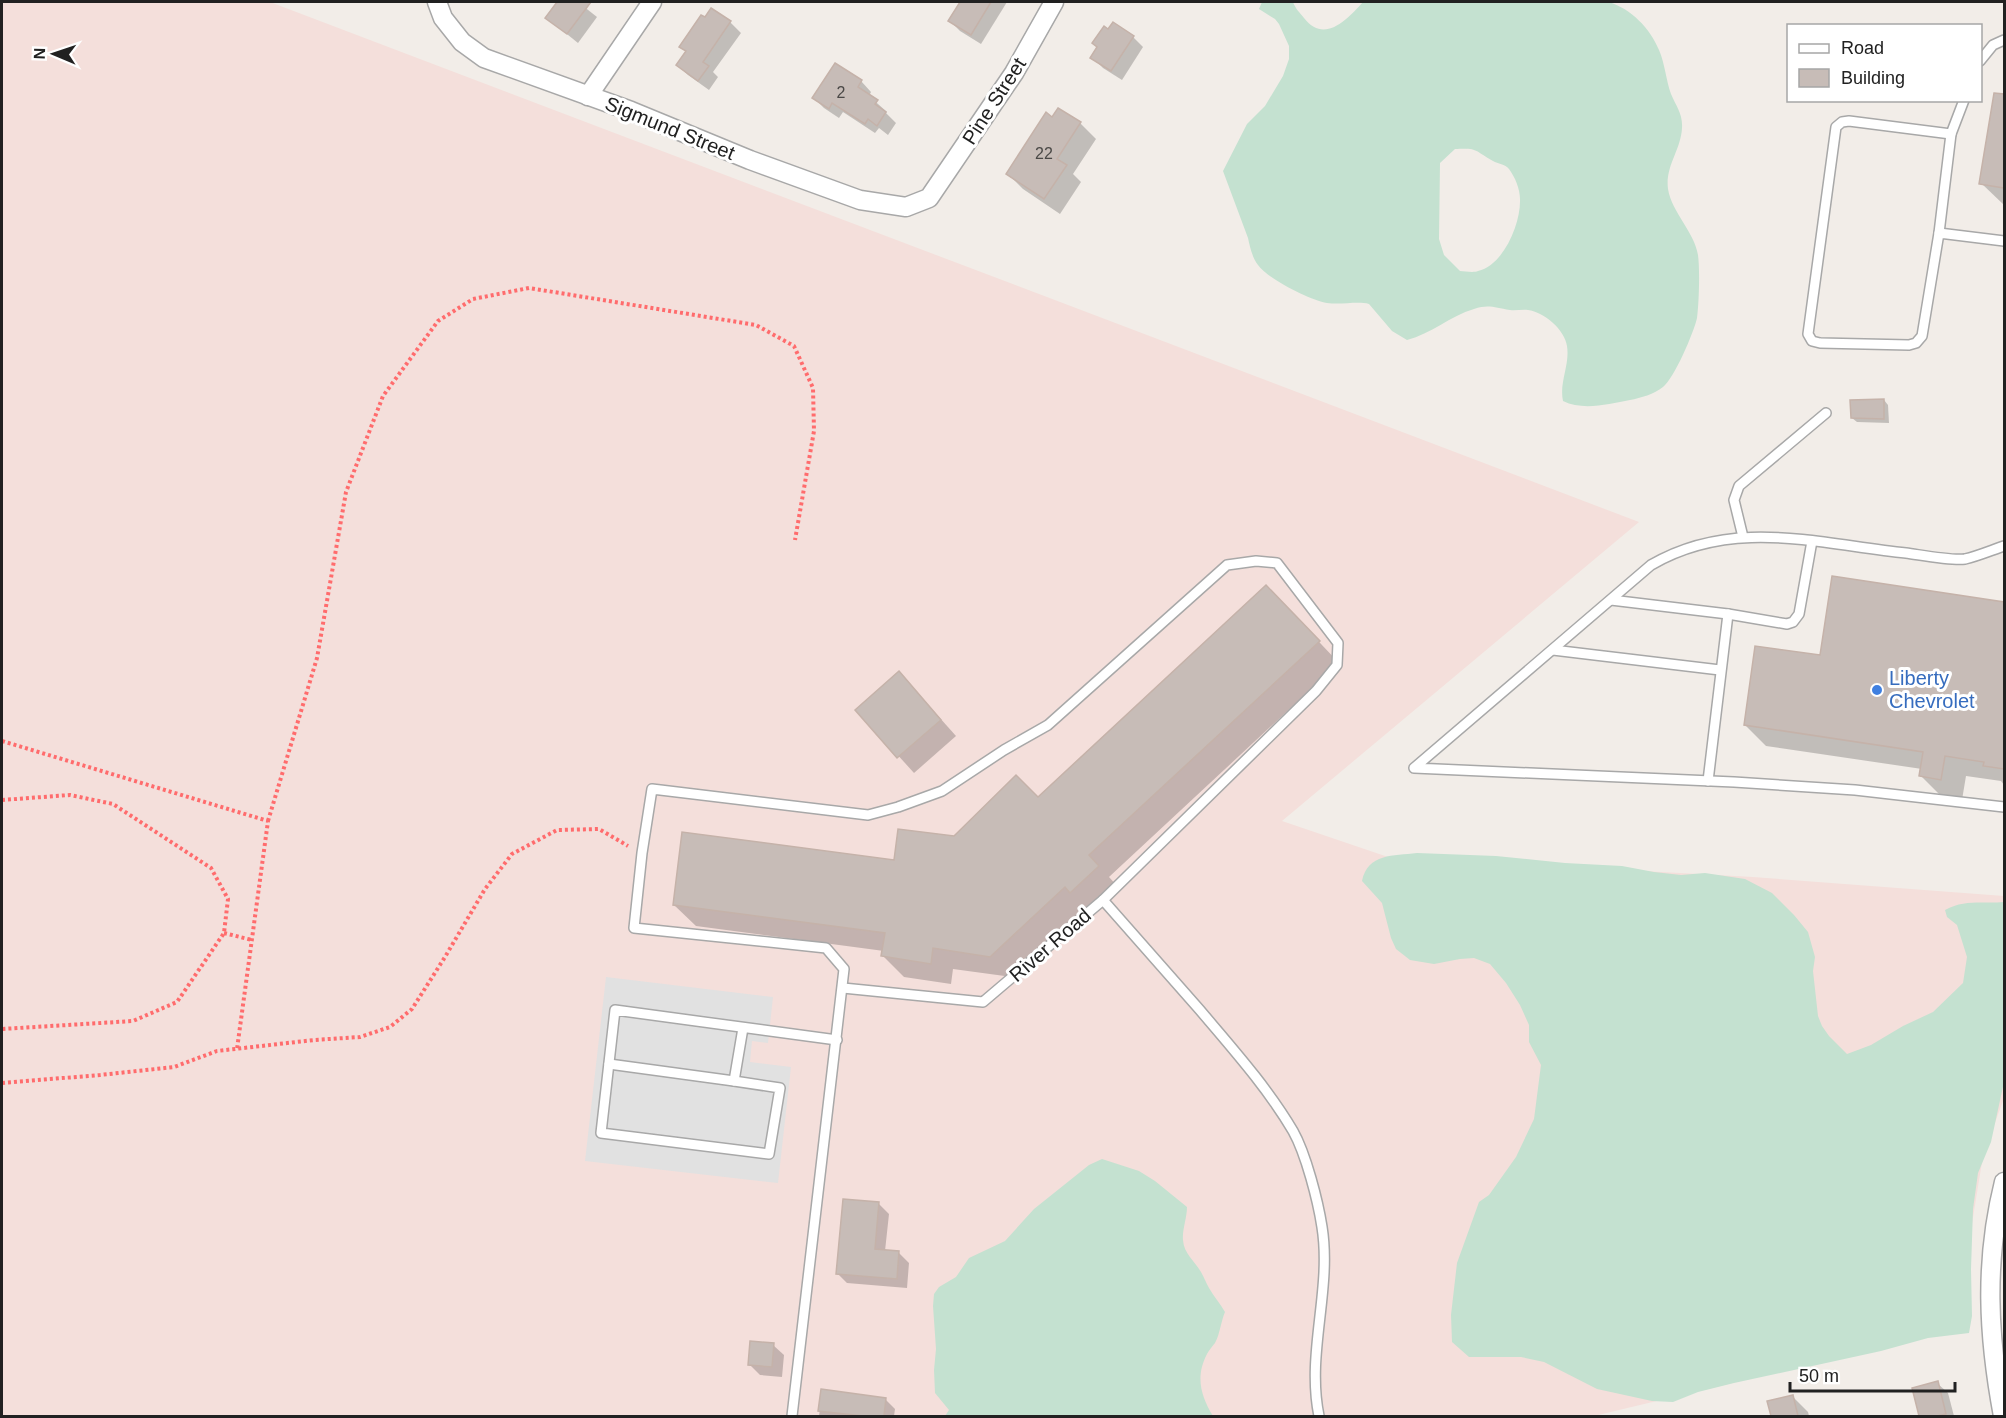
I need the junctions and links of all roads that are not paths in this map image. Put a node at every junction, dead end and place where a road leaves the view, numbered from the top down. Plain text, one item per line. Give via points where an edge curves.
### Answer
1 (437, 2) edge
2 (652, 2) edge
3 (1054, 2) edge
4 (2004, 40) edge
5 (1982, 59) edge
6 (588, 96) junction
7 (1963, 102) edge
8 (1951, 134) junction
9 (929, 198) joint
10 (1939, 233) junction
11 (2004, 241) edge
12 (1826, 413) dead end
13 (1743, 537) junction
14 (1812, 541) junction
15 (2004, 546) edge
16 (1611, 600) junction
17 (1728, 614) junction
18 (1553, 650) junction
19 (1720, 670) junction
20 (1708, 781) junction
21 (2004, 807) edge
22 (1103, 900) junction
23 (843, 988) junction
24 (743, 1028) junction
25 (837, 1040) junction
26 (609, 1064) junction
27 (734, 1081) junction
28 (2004, 1182) edge
29 (792, 1416) edge
30 (1319, 1416) edge
31 (2003, 1416) edge

1 - 6 street, Sigmund Street via 443,18 462,42 484,58
2 - 6 street
3 - 9 street, Pine Street via 1014,73
4 - 5 lane via 1993,45
6 - 9 street, Sigmund Street via 860,200 906,207
7 - 8 lane
8 - 10 lane
8 - 10 lane via 1850,121 1836,127 1807,328 1810,339 1820,343 1918,342
10 - 11 lane
12 - 13 lane via 1739,486 1734,500
13 - 14 lane
13 - 16 lane via 1689,547 1665,557
14 - 15 lane via 1960,559
14 - 17 lane via 1800,611 1793,622 1784,625
16 - 17 lane
16 - 18 lane
17 - 19 lane
18 - 19 lane
18 - 20 lane via 1414,768
19 - 20 lane
20 - 21 lane via 1855,790
22 - 23 lane, River Road via 984,1002
22 - 23 lane via 1316,691 1337,665 1338,643 1277,563 1227,565 1048,725 942,791 898,807 868,815 652,789 634,928 826,948 844,969
22 - 30 lane, River Road via 1224,1038 1294,1133 1322,1228 1324,1283 1314,1373
23 - 25 lane
24 - 25 lane
24 - 26 lane via 615,1010
24 - 27 lane
25 - 29 lane
26 - 27 lane
26 - 27 lane via 601,1133 769,1154 780,1088
28 - 31 street via 1993,1243 1989,1304

